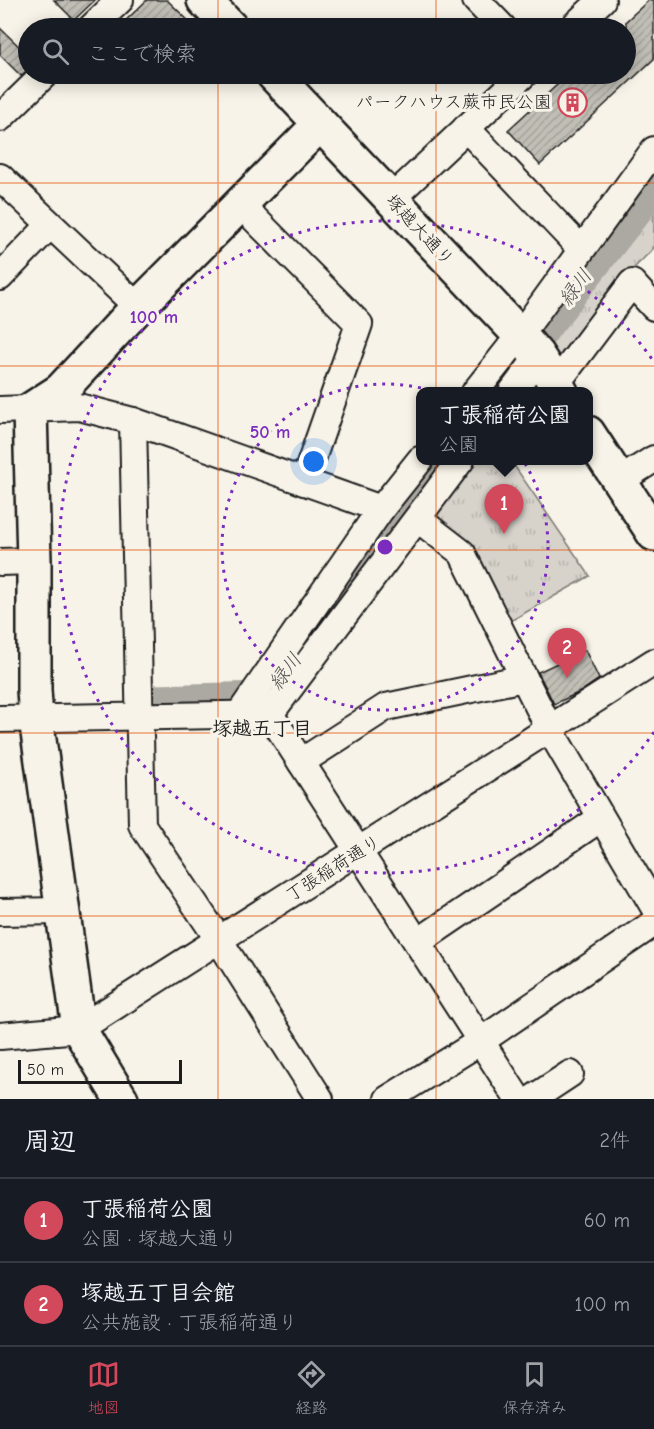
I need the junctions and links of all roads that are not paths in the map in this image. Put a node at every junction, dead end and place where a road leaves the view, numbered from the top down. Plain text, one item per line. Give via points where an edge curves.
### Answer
1 (120, 0) edge
2 (204, 0) edge
3 (476, 0) edge
4 (602, 0) edge
5 (101, 18) edge
6 (221, 18) edge
7 (493, 18) edge
8 (583, 18) edge
9 (35, 84) edge
10 (282, 84) edge
11 (513, 84) edge
12 (0, 118) edge
13 (320, 124) junction
14 (466, 128) junction
15 (654, 150) edge
16 (0, 177) edge
17 (391, 199) junction
18 (240, 204) junction
19 (50, 225) junction
20 (581, 249) junction
21 (0, 277) edge
22 (138, 307) junction
23 (654, 307) edge
24 (529, 346) junction
25 (481, 387) edge
26 (514, 387) edge
27 (557, 387) edge
28 (559, 387) edge
29 (15, 410) edge
30 (133, 421) junction
31 (593, 441) edge
32 (654, 459) edge
33 (416, 465) edge
34 (457, 465) edge
35 (619, 481) junction
36 (304, 482) junction
37 (381, 509) junction
38 (418, 519) junction
39 (654, 534) edge
40 (34, 561) junction
41 (0, 562) edge
42 (654, 662) edge
43 (524, 678) junction
44 (35, 706) junction
45 (140, 709) junction
46 (239, 714) junction
47 (270, 714) junction
48 (0, 719) edge
49 (550, 730) junction
50 (301, 762) junction
51 (601, 818) junction
52 (359, 852) junction
53 (654, 907) edge
54 (63, 911) junction
55 (0, 912) edge
56 (654, 923) edge
57 (219, 940) junction
58 (418, 942) junction
59 (80, 1029) junction
60 (0, 1036) edge
61 (481, 1041) junction
62 (570, 1074) dead end
63 (121, 1099) edge
64 (320, 1099) edge
65 (388, 1099) edge
66 (518, 1099) edge
67 (532, 1099) edge

1 - 5 street
2 - 6 street
3 - 7 street
4 - 8 street
9 - 12 street
10 - 13 street, 塚越大通り
11 - 14 street
13 - 17 street, 塚越大通り
13 - 18 street
14 - 17 street
14 - 20 street
15 - 20 street
16 - 19 street
17 - 24 street, 塚越大通り
18 - 22 street
18 - 36 street via 360,324
19 - 21 street
19 - 22 street
20 - 24 street
22 - 29 street via 61,390
23 - 28 street via 632,283
24 - 25 street
24 - 26 street
24 - 27 street, 塚越大通り
29 - 30 street via 79,408
29 - 40 street
30 - 36 street
30 - 45 street
31 - 35 street
32 - 35 street
33 - 37 street
34 - 38 street
35 - 39 street
36 - 37 street
37 - 46 street
38 - 43 street via 462,553
38 - 47 street
40 - 41 street
40 - 44 street
42 - 49 street, 丁張稲荷通り
43 - 49 street
43 - 50 street via 386,707
44 - 45 street
44 - 48 street
44 - 54 street
45 - 46 street
45 - 57 street via 142,825
46 - 47 street
47 - 50 street
49 - 51 street
49 - 52 street, 丁張稲荷通り
50 - 52 street
51 - 53 street
51 - 58 street
52 - 57 street, 丁張稲荷通り
52 - 58 street
54 - 55 street
54 - 59 street
56 - 61 street
57 - 59 street, 丁張稲荷通り
57 - 64 street
58 - 61 street
59 - 60 street, 丁張稲荷通り
59 - 63 street
61 - 65 street
61 - 66 street
62 - 67 street

